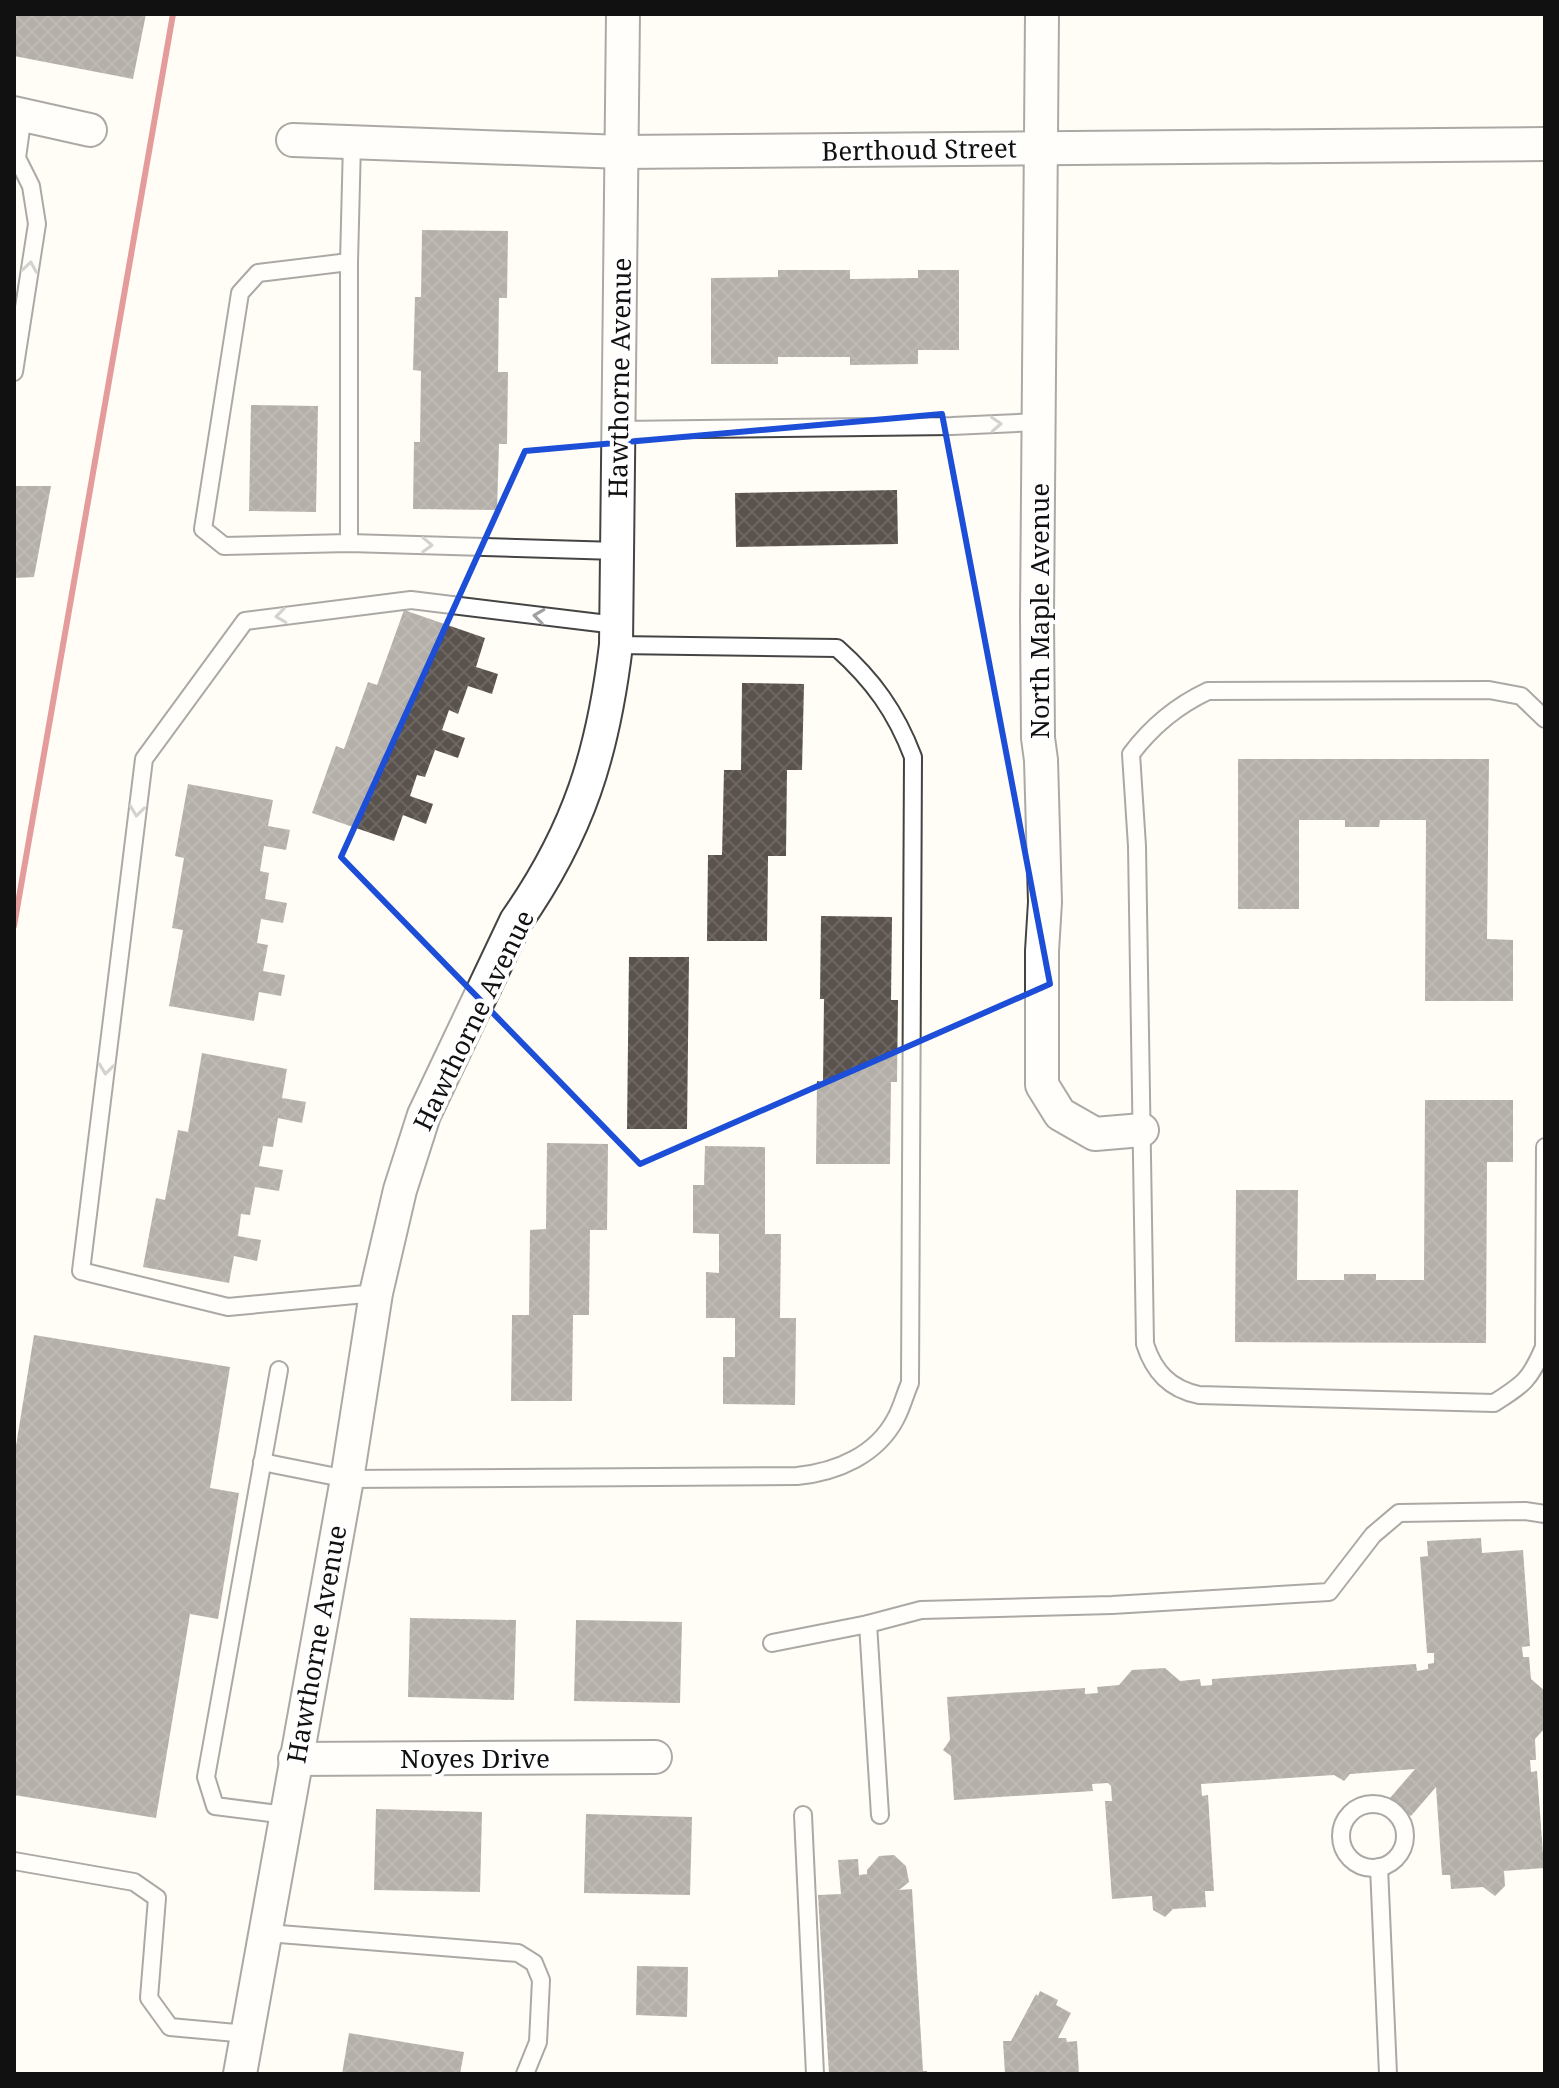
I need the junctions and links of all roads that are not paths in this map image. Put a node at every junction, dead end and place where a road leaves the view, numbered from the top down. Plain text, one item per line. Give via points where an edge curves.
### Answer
1 (623, 14) edge
2 (1042, 14) edge
3 (18, 114) edge
4 (90, 130) dead end
5 (293, 140) dead end
6 (352, 143) junction
7 (1545, 144) edge
8 (1042, 148) junction
9 (622, 152) junction
10 (16, 160) edge
11 (349, 262) junction
12 (14, 372) edge
13 (1039, 422) junction
14 (619, 430) junction
15 (349, 543) junction
16 (617, 551) junction
17 (616, 635) junction
18 (1545, 719) edge
19 (1142, 1130) junction
20 (1545, 1147) edge
21 (376, 1293) junction
22 (279, 1370) dead end
23 (262, 1462) junction
24 (347, 1479) junction
25 (1545, 1514) edge
26 (868, 1624) junction
27 (772, 1643) dead end
28 (655, 1757) dead end
29 (295, 1759) junction
30 (286, 1815) junction
31 (803, 1815) dead end
32 (880, 1815) dead end
33 (14, 1861) edge
34 (1379, 1867) dead end
35 (267, 1933) junction
36 (247, 2034) junction
37 (245, 2071) edge
38 (525, 2074) edge
39 (815, 2074) edge
40 (1388, 2074) edge

1 - 9 street, Hawthorne Avenue
2 - 8 street, North Maple Avenue
3 - 4 street
3 - 10 lane
5 - 6 street, Berthoud Street
6 - 9 street, Berthoud Street
6 - 11 lane
7 - 8 street, Berthoud Street
8 - 9 street, Berthoud Street
8 - 13 street, North Maple Avenue
9 - 14 street, Hawthorne Avenue
12 -> 10 lane via 37,224 31,186
11 - 15 lane
11 - 15 lane via 258,273 240,293 203,529 224,546
14 -> 13 lane
13 - 19 street, North Maple Avenue via 1042,1085 1060,1114 1095,1134
14 - 16 street, Hawthorne Avenue
15 -> 16 lane
16 - 17 street, Hawthorne Avenue
17 - 21 street, Hawthorne Avenue via 608,709 593,770 567,837 516,921 424,1115
17 -> 21 lane via 411,600 245,621 144,759 81,1271 228,1307
17 - 24 lane via 837,648 881,692 902,729 913,757 910,1383 896,1419 873,1447 822,1474
18 - 19 lane via 1521,696 1489,690 1208,691 1147,733 1131,754
19 - 20 lane via 1145,1344 1161,1377 1199,1395 1494,1403 1523,1384 1544,1347
21 - 24 street, Hawthorne Avenue
22 - 23 lane
23 - 24 lane
23 - 30 lane via 206,1777 215,1806
24 - 29 street, Hawthorne Avenue
25 - 26 lane via 1399,1513 1373,1535 1329,1592 921,1610
26 - 27 lane
26 - 32 lane
28 - 29 street, Noyes Drive
29 - 30 street, Hawthorne Avenue
30 - 35 street, Hawthorne Avenue
31 - 39 lane
33 - 36 lane via 134,1882 157,1898 149,1998 170,2027
34 - 40 lane
35 - 36 street, Hawthorne Avenue
35 - 38 lane via 518,1953 534,1963 541,1980 538,2042
36 - 37 street, Hawthorne Avenue

